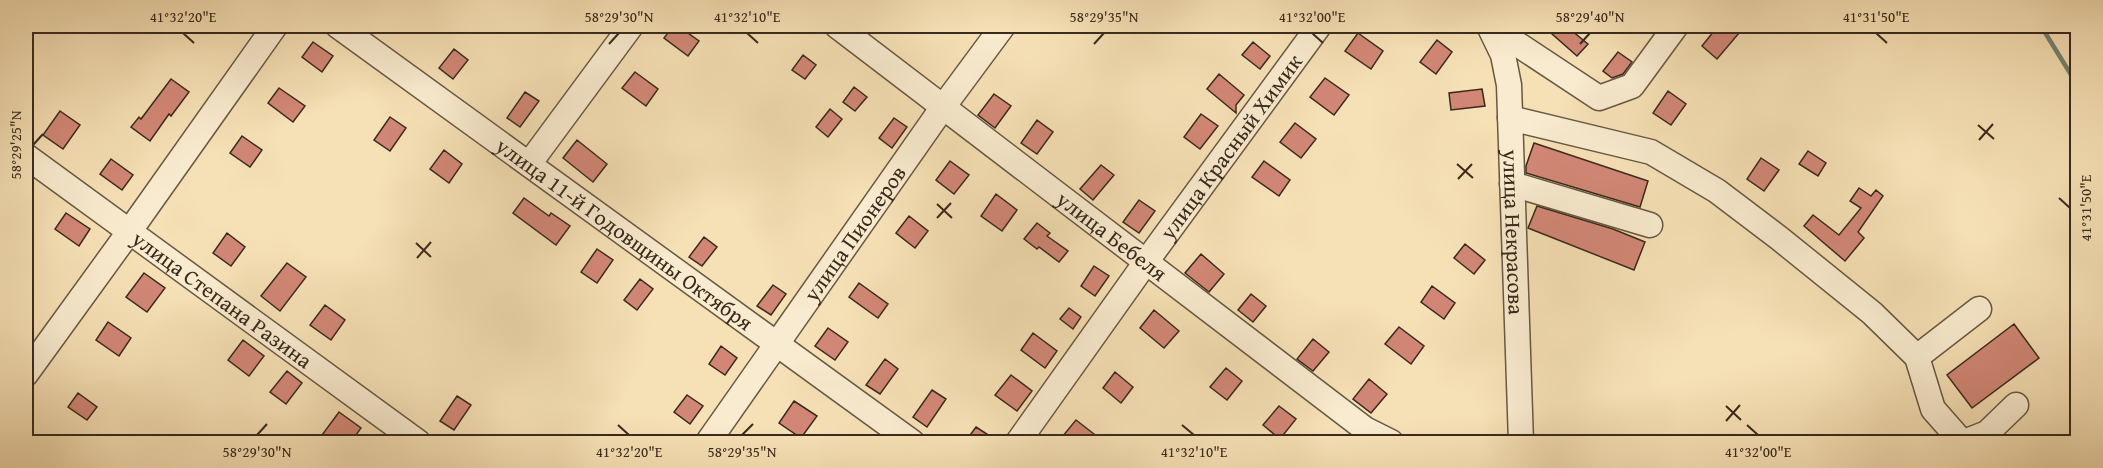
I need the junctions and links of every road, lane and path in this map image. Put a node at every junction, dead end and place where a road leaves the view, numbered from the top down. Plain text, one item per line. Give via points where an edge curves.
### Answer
1 (275, 26) edge
2 (338, 26) edge
3 (631, 26) edge
4 (837, 26) edge
5 (1003, 26) edge
6 (1319, 26) edge
7 (1490, 26) edge
8 (1676, 26) edge
9 (943, 107) junction
10 (1510, 118) junction
11 (26, 156) edge
12 (529, 164) junction
13 (1512, 184) junction
14 (1650, 225) dead end
15 (129, 232) junction
16 (1146, 262) junction
17 (1979, 309) dead end
18 (777, 344) junction
19 (1917, 357) junction
20 (26, 374) edge
21 (2016, 405) dead end
22 (418, 442) edge
23 (708, 442) edge
24 (912, 442) edge
25 (1018, 442) edge
26 (1391, 442) edge
27 (1521, 442) edge
28 (1963, 442) edge

1 - 15 street
2 - 12 street, улица 11-й Годовщины Октября
3 - 12 street
4 - 9 street, улица Бебеля
5 - 9 street, улица Пионеров
6 - 16 street, улица Красный Химик
7 - 8 street, улица Некрасова via 1599,98 1632,86
7 - 10 street, улица Некрасова via 1503,55
9 - 16 street, улица Бебеля
9 - 18 street, улица Пионеров
10 - 13 street, улица Некрасова
10 - 19 street via 1651,152 1717,191 1779,238 1872,313
11 - 15 street, улица Степана Разина
12 - 18 street, улица 11-й Годовщины Октября
13 - 14 street
13 - 27 street, улица Некрасова
15 - 20 street
15 - 22 street, улица Степана Разина
16 - 25 street, улица Красный Химик
16 - 26 street, улица Бебеля via 1365,429
17 - 19 street
18 - 23 street, улица Пионеров
18 - 24 street, улица 11-й Годовщины Октября
19 - 28 street via 1934,409
21 - 28 street via 1987,433

